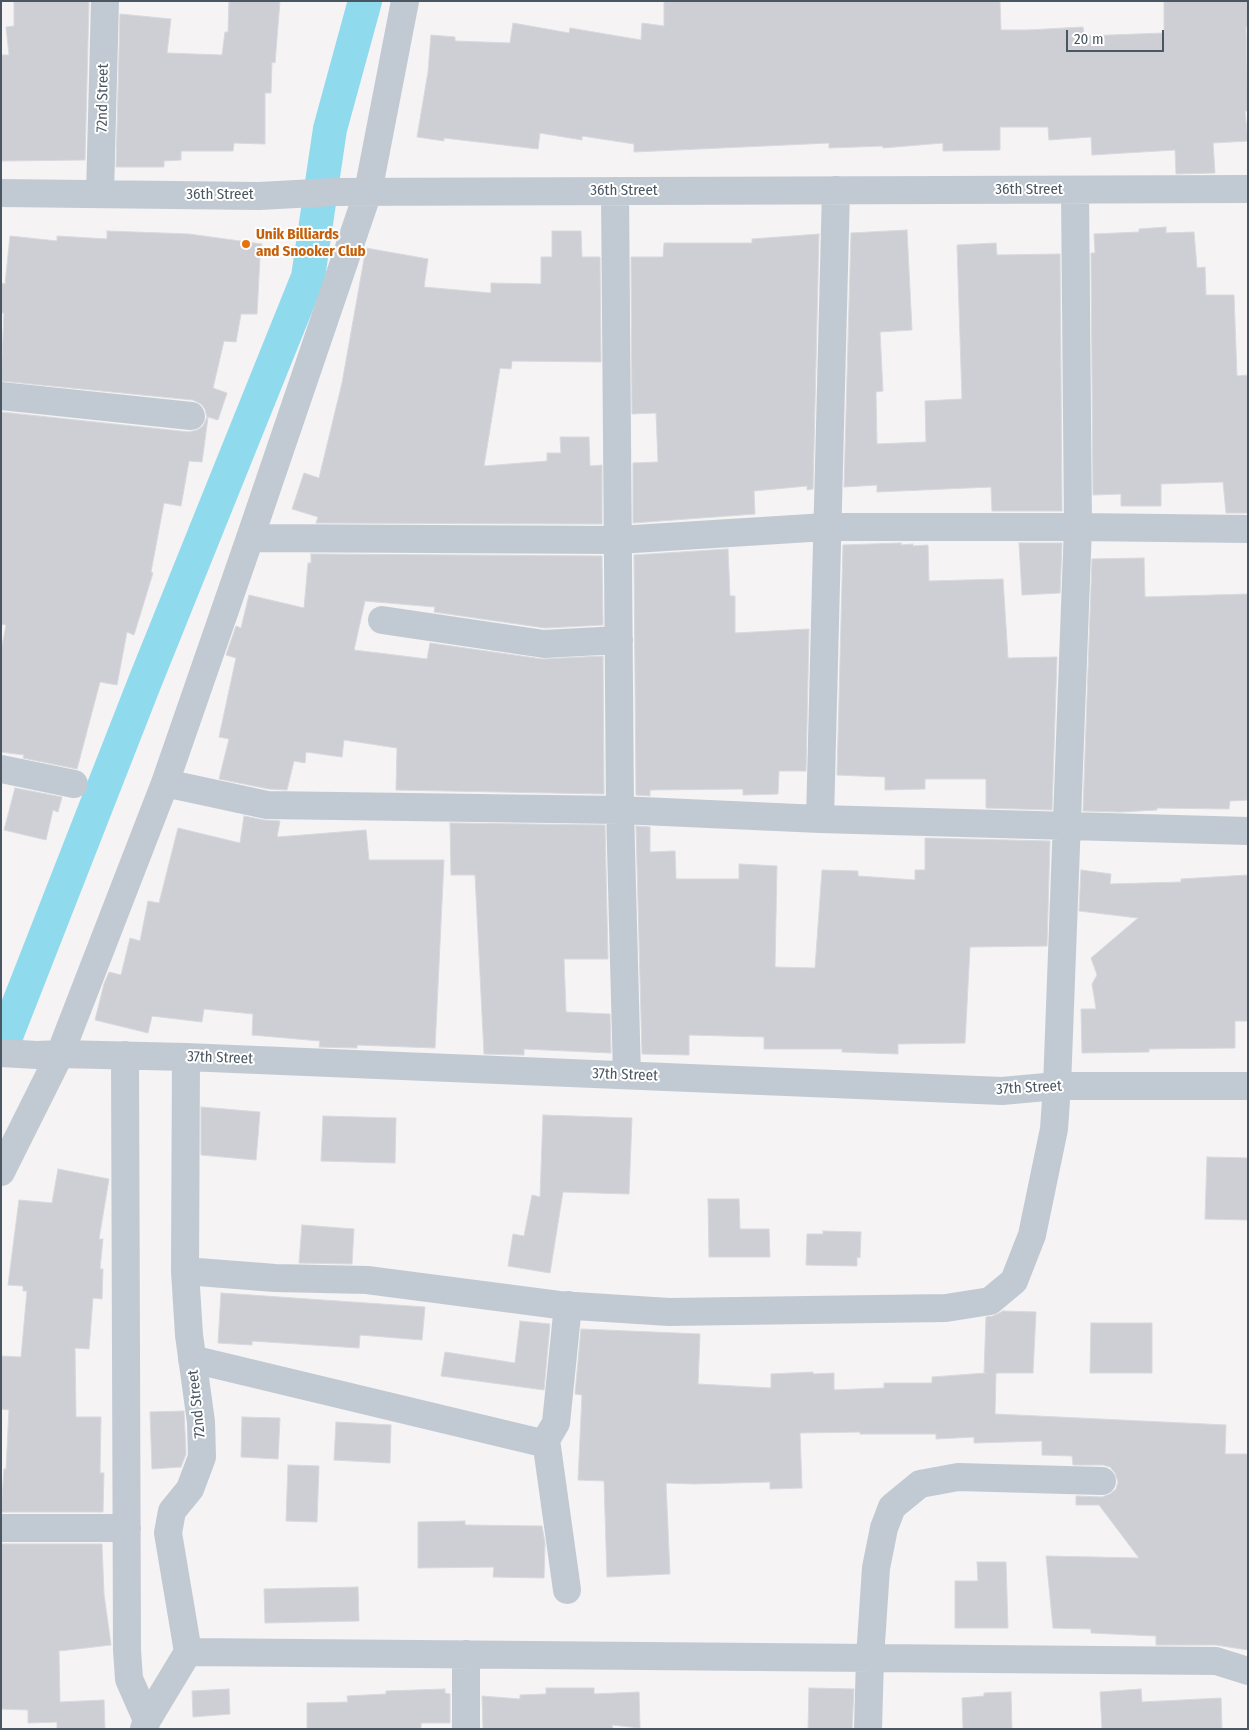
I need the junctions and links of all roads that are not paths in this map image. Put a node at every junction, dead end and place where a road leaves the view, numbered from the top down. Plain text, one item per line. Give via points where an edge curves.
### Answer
1 (105, 1) edge
2 (405, 1) edge
3 (1248, 189) edge
4 (836, 190) junction
5 (1075, 190) junction
6 (615, 191) junction
7 (368, 192) junction
8 (1, 194) edge
9 (100, 194) junction
10 (1, 396) edge
11 (192, 416) dead end
12 (826, 527) junction
13 (1078, 527) junction
14 (1248, 529) edge
15 (250, 538) junction
16 (618, 540) junction
17 (382, 620) dead end
18 (619, 640) junction
19 (1, 769) edge
20 (165, 783) junction
21 (74, 784) dead end
22 (620, 810) junction
23 (820, 819) junction
24 (1068, 826) junction
25 (1248, 831) edge
26 (1, 1053) edge
27 (48, 1055) junction
28 (125, 1055) junction
29 (186, 1057) junction
30 (626, 1075) junction
31 (1057, 1086) junction
32 (1248, 1086) edge
33 (1, 1172) edge
34 (185, 1271) junction
35 (568, 1305) junction
36 (192, 1359) junction
37 (546, 1440) junction
38 (1102, 1481) dead end
39 (1, 1528) edge
40 (127, 1528) junction
41 (567, 1590) dead end
42 (188, 1652) junction
43 (466, 1654) junction
44 (870, 1658) junction
45 (1248, 1671) edge
46 (146, 1724) edge
47 (466, 1729) edge
48 (868, 1729) edge

1 - 9 street, 72nd Street
2 - 7 street
3 - 5 street, 36th Street
4 - 5 street, 36th Street
4 - 6 street, 36th Street
4 - 12 street
5 - 13 street
6 - 7 street, 36th Street
6 - 16 street
7 - 9 street, 36th Street via 258,196
7 - 15 street
8 - 9 street, 36th Street
10 - 11 street
12 - 13 street
12 - 16 street
12 - 23 street
13 - 14 street
13 - 24 street
15 - 16 street
15 - 20 street
16 - 18 street
17 - 18 street via 544,644
18 - 22 street
19 - 21 street
20 - 22 street via 268,805
20 - 27 street
22 - 23 street
22 - 30 street
23 - 24 street
24 - 25 street
24 - 31 street
26 - 27 street, 37th Street
27 - 28 street, 37th Street
27 - 33 street
28 - 29 street, 37th Street
28 - 40 street
29 - 30 street, 37th Street
29 - 34 street, 72nd Street
30 - 31 street, 37th Street via 1002,1091
31 - 32 street, 37th Street
31 - 35 street via 1054,1129 1032,1235 1014,1281 990,1301 946,1308 775,1312 670,1312
34 - 35 street via 274,1278 366,1280
34 - 36 street, 72nd Street
35 - 37 street via 556,1423
36 - 37 street via 538,1442
36 - 42 street, 72nd Street via 201,1422 202,1457 190,1489 172,1511 168,1533
37 - 41 street
38 - 44 street via 958,1477 920,1484 892,1507 884,1528 876,1568
39 - 40 street
40 - 46 street via 130,1679
42 - 43 street
42 - 46 street
43 - 44 street
43 - 47 street
44 - 45 street via 1216,1661
44 - 48 street

